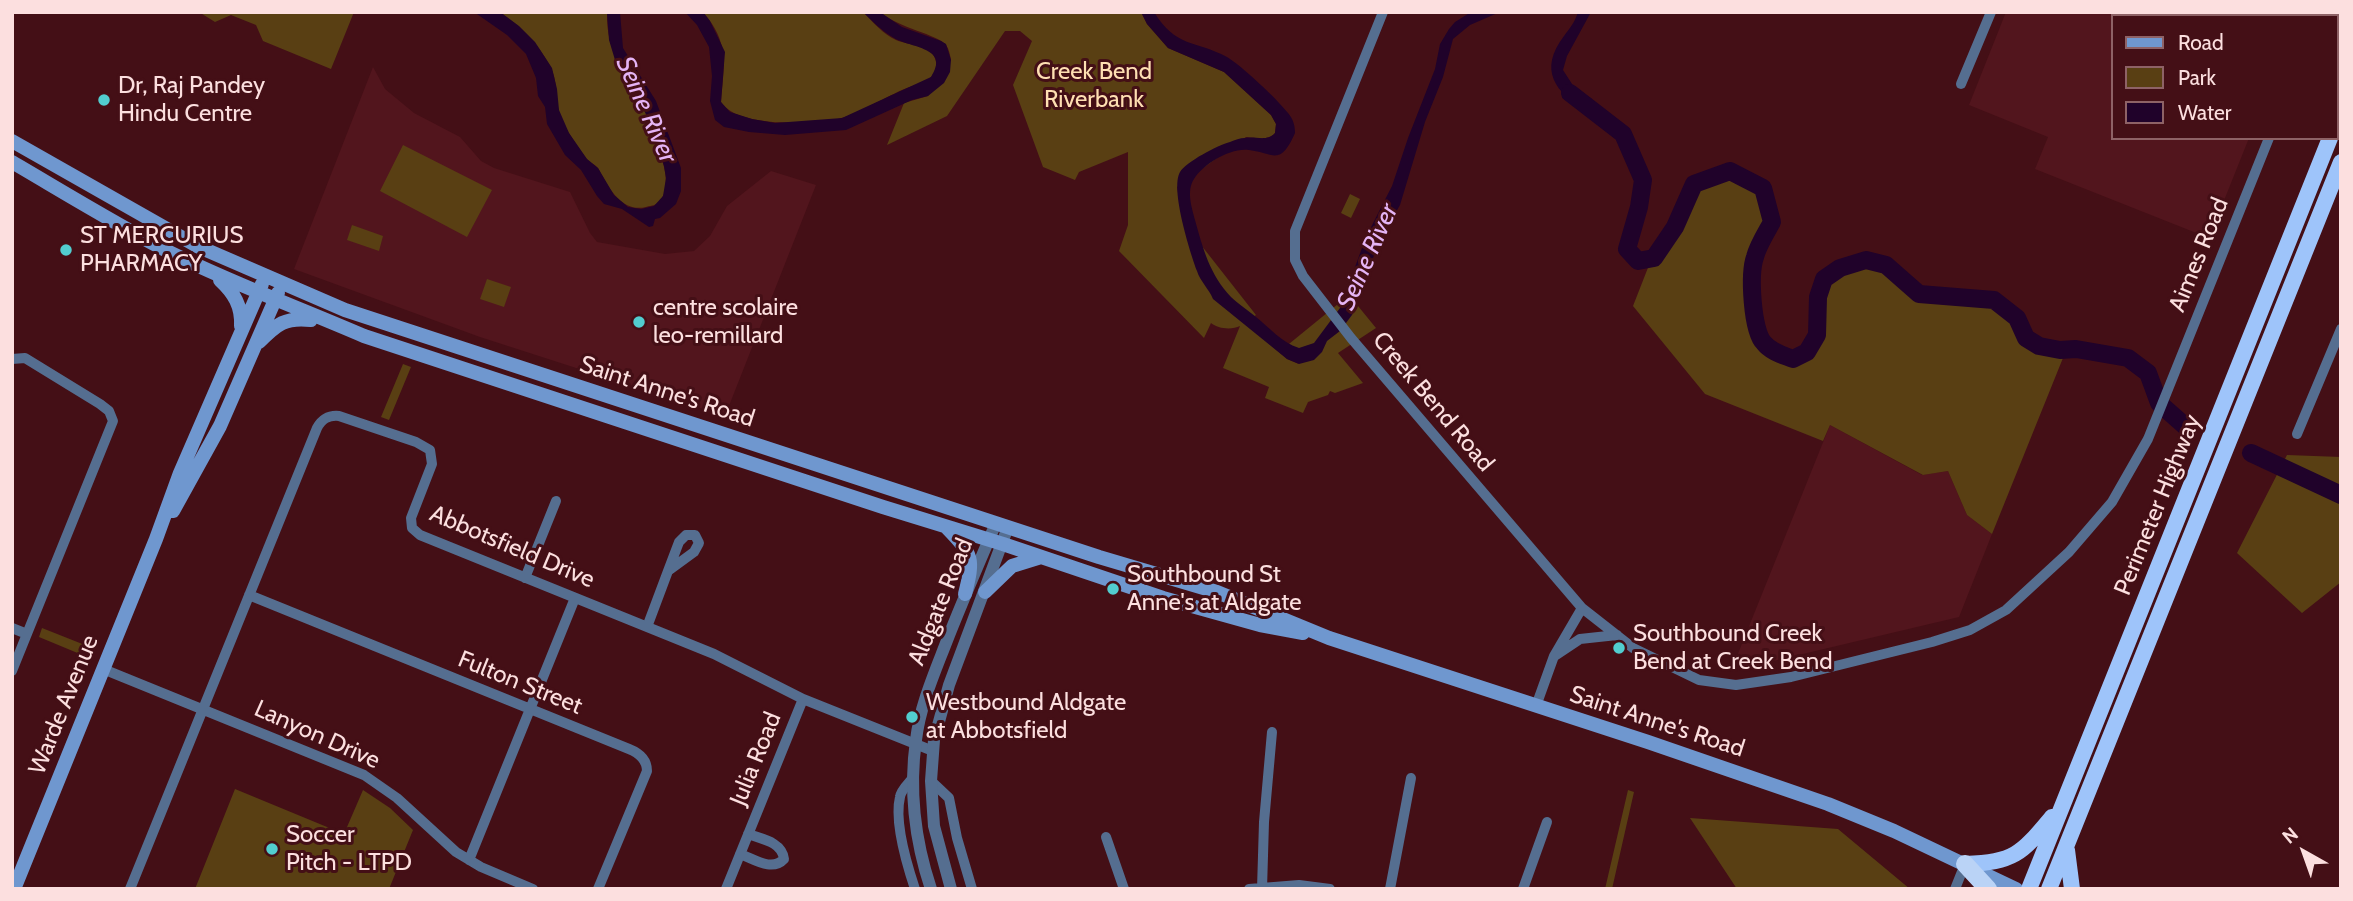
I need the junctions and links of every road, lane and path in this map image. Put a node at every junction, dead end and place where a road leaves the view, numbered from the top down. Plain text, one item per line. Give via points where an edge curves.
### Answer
1 (1383, 12) edge
2 (1991, 12) edge
3 (1961, 84) dead end
4 (2268, 140) edge
5 (2329, 140) edge
6 (12, 141) edge
7 (12, 162) edge
8 (2341, 162) edge
9 (208, 270) junction
10 (266, 277) junction
11 (282, 284) junction
12 (258, 293) junction
13 (274, 300) junction
14 (338, 325) junction
15 (2341, 329) edge
16 (255, 345) junction
17 (235, 346) junction
18 (12, 359) edge
19 (2169, 387) joint
20 (2297, 433) dead end
21 (556, 500) dead end
22 (943, 525) junction
23 (1002, 525) junction
24 (156, 539) junction
25 (996, 542) junction
26 (1042, 557) junction
27 (668, 571) dead end
28 (525, 578) junction
29 (985, 592) junction
30 (965, 594) junction
31 (249, 595) junction
32 (575, 598) junction
33 (1582, 608) junction
34 (648, 627) junction
35 (12, 628) edge
36 (27, 634) junction
37 (1617, 635) junction
38 (1329, 638) junction
39 (1554, 656) junction
40 (103, 669) junction
41 (12, 671) edge
42 (803, 699) junction
43 (1536, 706) junction
44 (203, 709) junction
45 (530, 710) junction
46 (1272, 732) dead end
47 (915, 745) junction
48 (933, 751) junction
49 (1411, 778) dead end
50 (912, 779) junction
51 (931, 780) junction
52 (2061, 807) junction
53 (1547, 822) dead end
54 (748, 834) junction
55 (1106, 837) dead end
56 (2067, 846) junction
57 (740, 854) junction
58 (469, 860) junction
59 (1965, 864) junction
60 (1262, 888) edge
61 (14, 889) edge
62 (130, 889) edge
63 (534, 889) edge
64 (598, 889) edge
65 (726, 889) edge
66 (915, 889) edge
67 (931, 889) edge
68 (951, 889) edge
69 (972, 889) edge
70 (1124, 889) edge
71 (1249, 889) edge
72 (1330, 889) edge
73 (1390, 889) edge
74 (1522, 889) edge
75 (1955, 889) edge
76 (1988, 889) edge
77 (2016, 889) edge
78 (2029, 889) edge
79 (2049, 889) edge
80 (2072, 889) edge

1 - 33 street, Creek Bend Road via 1295,231 1295,260 1351,338
2 - 3 street
4 - 19 street, Aimes Road
5 - 52 highway, Perimeter Highway
6 - 10 main road, Saint Anne's Road via 162,227
7 - 9 main road, Saint Anne's Road via 106,218
8 - 56 highway, Perimeter Highway
9 - 12 main road, Saint Anne's Road
9 - 17 main road via 232,291 238,303 241,324
10 - 11 main road, Saint Anne's Road
10 - 12 main road, Warde Avenue
11 - 13 main road, Warde Avenue
11 - 23 main road, Saint Anne's Road via 395,328
12 - 13 main road, Saint Anne's Road
12 - 17 main road, Warde Avenue
13 - 14 main road, Saint Anne's Road
13 - 16 main road, Warde Avenue
14 - 16 main road via 288,319
14 - 22 main road, Saint Anne's Road via 387,345
15 - 20 street
16 - 24 main road, Warde Avenue via 220,426
17 - 24 main road, Warde Avenue
18 - 36 street via 25,358 100,404 113,421
19 - 37 street, Creek Bend Road via 2148,439 2112,502 2069,552 2007,610 1970,630 1791,677 1736,685 1699,680 1633,648
21 - 28 street
22 - 25 main road, Saint Anne's Road
22 - 30 main road via 968,551 971,570
23 - 25 street, Aldgate Road
23 - 38 main road, Saint Anne's Road via 1217,592
24 - 40 main road, Warde Avenue
25 - 26 main road, Saint Anne's Road
25 - 29 street, Aldgate Road
25 - 30 street, Aldgate Road
26 - 29 main road via 1012,566
26 - 38 main road, Saint Anne's Road via 1199,609
27 - 34 street
28 - 31 street, Abbotsfield Drive via 414,530 411,518 433,459 426,446 331,416 317,428
28 - 32 street, Abbotsfield Drive
29 - 48 street, Aldgate Road via 949,685
30 - 47 street, Aldgate Road via 932,679
31 - 44 street, Abbotsfield Drive
31 - 45 street, Fulton Street
32 - 34 street, Abbotsfield Drive
32 - 45 street
33 - 37 street, Creek Bend Road
33 - 39 street
34 - 42 street, Abbotsfield Drive via 727,659
35 - 36 street
36 - 41 street
37 - 39 street via 1580,639
38 - 43 main road, Saint Anne's Road
39 - 43 street
40 - 44 street, Lanyon Drive
40 - 61 main road, Warde Avenue
42 - 47 street, Abbotsfield Drive
42 - 54 street, Julia Road
43 - 59 main road, Saint Anne's Road via 1836,807
44 - 58 street, Lanyon Drive via 363,775
44 - 62 street, Abbotsfield Drive
45 - 58 street
45 - 64 street, Fulton Street via 634,751 647,766
46 - 60 street
47 - 48 street, Abbotsfield Drive
47 - 50 street, Aldgate Road
48 - 51 street, Aldgate Road
49 - 73 street
50 - 66 street, Aldgate Road via 899,802
50 - 67 street, Aldgate Road via 916,830
51 - 68 street, Aldgate Road via 934,826
51 - 69 street via 950,798
52 - 59 highway via 2011,857
52 - 78 highway, Perimeter Highway
53 - 74 street
54 - 57 street, Julia Road
54 - 57 street, Julia Road via 778,846 784,859 768,865
55 - 70 street
56 - 79 highway, Perimeter Highway
56 - 80 highway
57 - 65 street, Julia Road
58 - 63 street, Lanyon Drive
59 - 75 street
59 - 76 highway
59 - 77 main road, Saint Anne's Road
60 - 71 street
60 - 72 street via 1299,885

